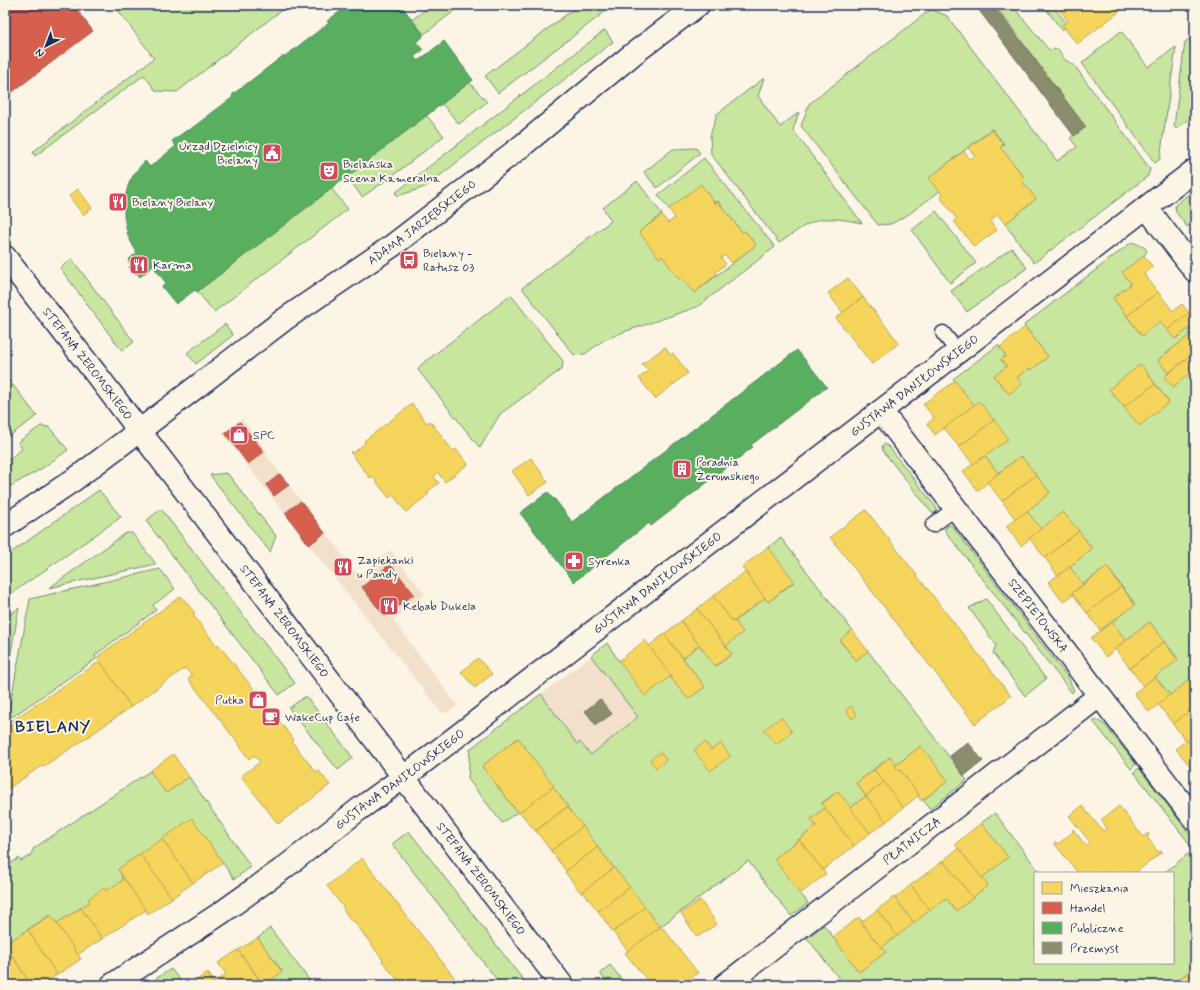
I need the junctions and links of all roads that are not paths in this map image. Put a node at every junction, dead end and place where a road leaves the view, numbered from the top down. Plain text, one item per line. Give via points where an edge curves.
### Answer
1 (689, 8) edge
2 (1195, 170) edge
3 (1146, 208) junction
4 (5, 258) edge
5 (1195, 271) edge
6 (943, 333) dead end
7 (958, 352) junction
8 (881, 411) junction
9 (139, 431) junction
10 (956, 508) junction
11 (933, 525) dead end
12 (5, 526) edge
13 (1099, 696) junction
14 (404, 777) junction
15 (1195, 820) edge
16 (112, 985) edge
17 (562, 985) edge
18 (725, 985) edge

1 - 9 street, ADAMA JARZĘBSKIEGO via 523,145 392,246 285,319
2 - 3 street, GUSTAWA DANIŁOWSKIEGO
3 - 5 street
3 - 7 street, GUSTAWA DANIŁOWSKIEGO
4 - 9 street, STEFANA ŻEROMSKIEGO
6 - 7 lane
7 - 8 street, GUSTAWA DANIŁOWSKIEGO
8 - 10 street, SZEPIETOWSKA
8 - 14 street, GUSTAWA DANIŁOWSKIEGO
9 - 12 street, ADAMA JARZĘBSKIEGO via 75,479
9 - 14 street, STEFANA ŻEROMSKIEGO
10 - 11 lane
10 - 13 street, SZEPIETOWSKA
13 - 15 street, SZEPIETOWSKA
13 - 18 street, PŁATNICZA
14 - 16 street, GUSTAWA DANIŁOWSKIEGO via 284,868
14 - 17 street, STEFANA ŻEROMSKIEGO

